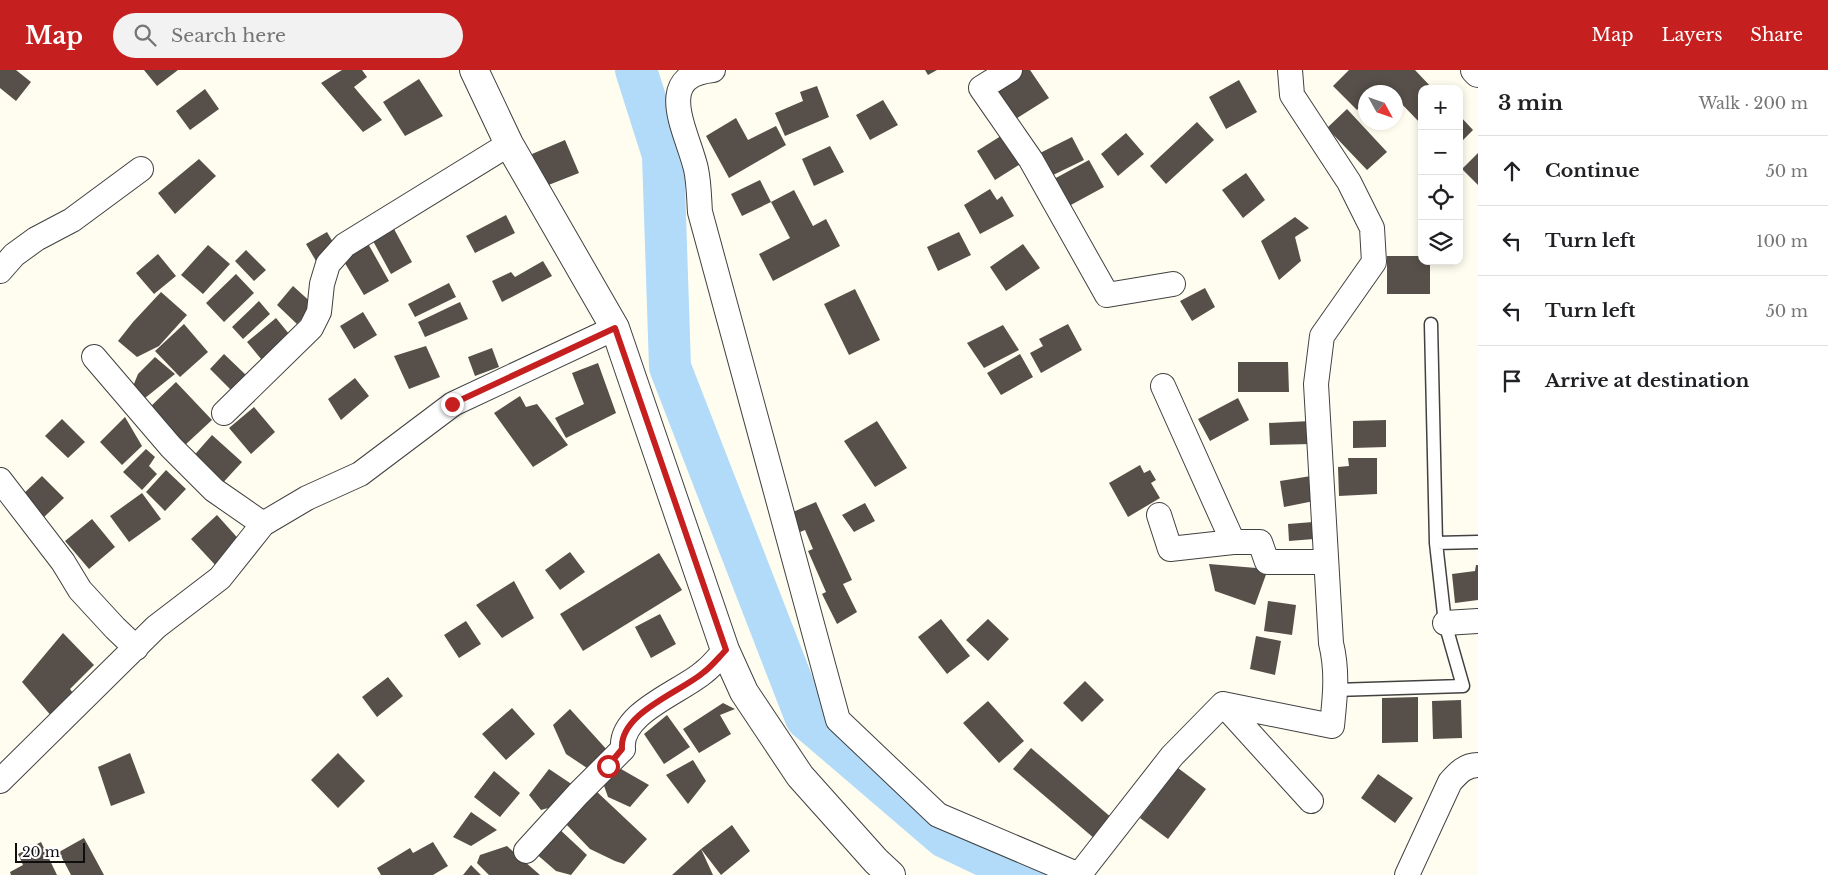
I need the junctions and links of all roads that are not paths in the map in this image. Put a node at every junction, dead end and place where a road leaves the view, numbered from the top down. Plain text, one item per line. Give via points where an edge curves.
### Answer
1 (474, 70) edge
2 (713, 70) edge
3 (1010, 70) edge
4 (1290, 70) edge
5 (509, 144) junction
6 (141, 169) dead end
7 (0, 271) edge
8 (1173, 284) dead end
9 (1431, 324) dead end
10 (615, 328) junction
11 (94, 358) dead end
12 (1163, 386) dead end
13 (224, 413) dead end
14 (0, 480) edge
15 (1159, 514) dead end
16 (263, 524) junction
17 (1234, 542) junction
18 (1478, 542) edge
19 (1436, 543) junction
20 (1326, 562) junction
21 (1478, 621) edge
22 (1444, 623) junction
23 (136, 648) junction
24 (726, 650) junction
25 (1335, 690) junction
26 (1223, 704) junction
27 (1478, 765) edge
28 (0, 781) edge
29 (1311, 801) dead end
30 (526, 851) dead end
31 (891, 875) edge
32 (1079, 875) edge
33 (1407, 875) edge

1 - 5 street
2 - 32 street via 697,72 686,79 679,91 677,104 696,170 700,212 838,720 938,815
3 - 8 street via 981,88 1031,160 1107,295
4 - 20 street via 1292,95 1349,182 1372,228 1374,262 1322,336 1316,384
5 - 10 street
5 - 13 street via 345,245 328,264 319,312 311,328
6 - 7 street via 72,220 36,239 14,255
9 - 19 lane
10 - 16 street via 452,404 360,474 307,498
10 - 24 street
11 - 16 street via 171,447 214,490
12 - 17 street
14 - 23 street via 63,562 80,590
15 - 17 street via 1170,549
16 - 23 street via 220,578 156,627
17 - 20 street via 1260,542 1267,562
18 - 19 lane
19 - 22 lane
20 - 25 street
21 - 22 street
22 - 25 lane via 1463,686
23 - 28 street
24 - 30 street via 705,672 648,706 630,725 622,749
24 - 31 street via 744,692 800,776
25 - 26 street via 1332,726
26 - 29 street
26 - 32 street via 1172,756
27 - 33 street via 1459,771 1450,782

